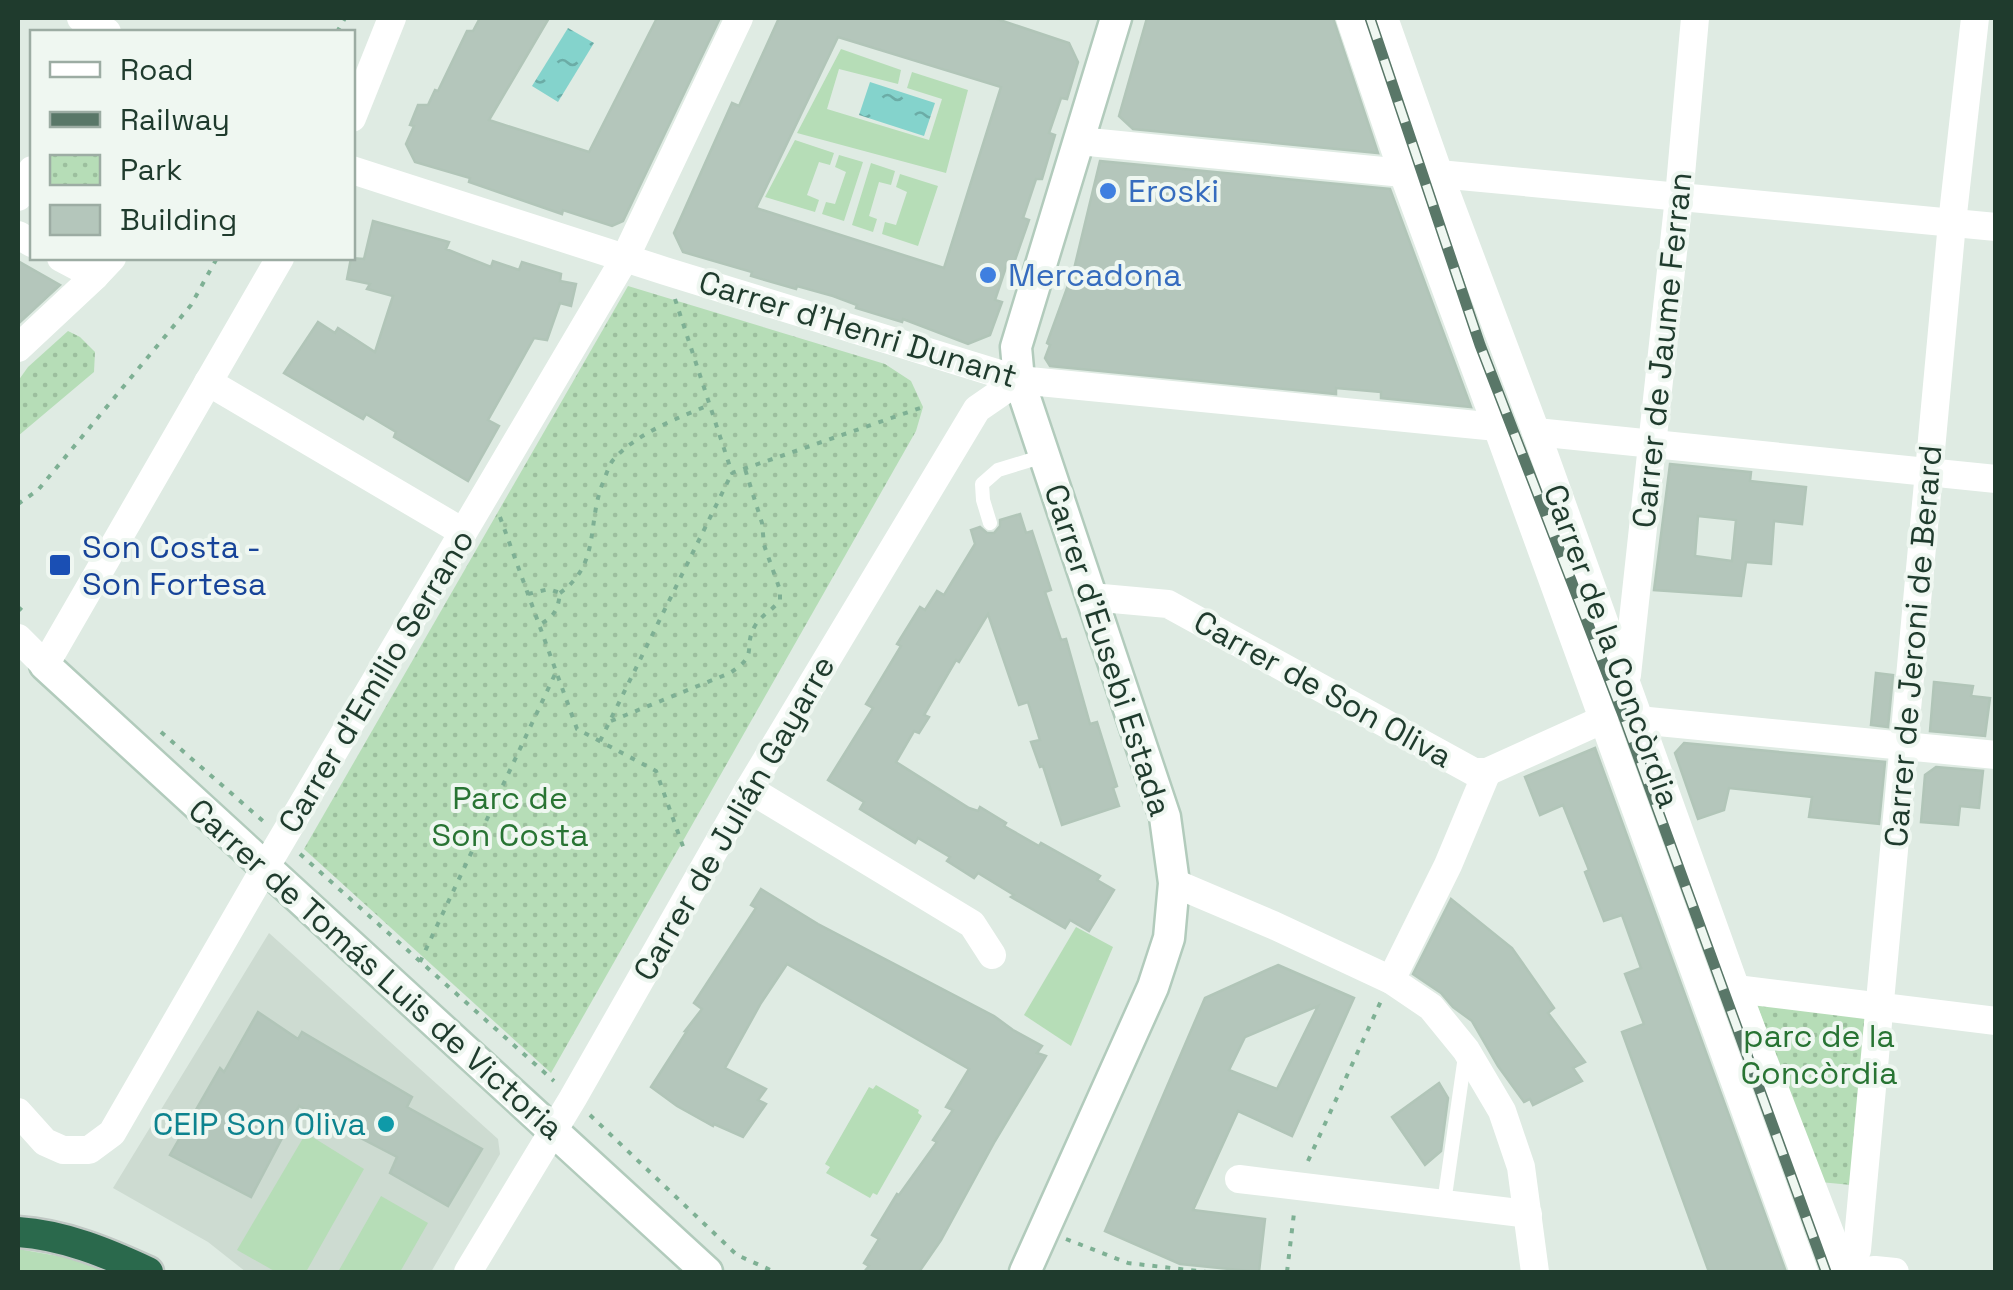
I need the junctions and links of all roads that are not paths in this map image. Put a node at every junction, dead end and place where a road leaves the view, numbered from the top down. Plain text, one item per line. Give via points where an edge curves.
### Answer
1 (80, 18) edge
2 (392, 18) edge
3 (740, 18) edge
4 (1114, 18) edge
5 (1350, 18) edge
6 (1384, 18) edge
7 (1695, 18) edge
8 (1975, 18) edge
9 (105, 30) edge
10 (355, 110) edge
11 (1078, 141) junction
12 (355, 171) edge
13 (1403, 173) junction
14 (30, 174) edge
15 (1439, 174) junction
16 (18, 196) edge
17 (1679, 198) junction
18 (1952, 223) junction
19 (1996, 227) edge
20 (625, 258) junction
21 (71, 260) edge
22 (279, 260) edge
23 (104, 267) edge
24 (18, 348) edge
25 (1019, 380) junction
26 (208, 382) junction
27 (1498, 427) junction
28 (1536, 432) junction
29 (1652, 444) junction
30 (1045, 456) junction
31 (1929, 472) junction
32 (1996, 479) edge
33 (990, 524) dead end
34 (464, 532) junction
35 (1092, 598) junction
36 (22, 627) edge
37 (45, 665) junction
38 (1626, 681) junction
39 (1604, 720) junction
40 (1638, 720) junction
41 (1903, 746) junction
42 (1996, 755) edge
43 (1487, 772) junction
44 (749, 789) junction
45 (265, 868) junction
46 (1174, 883) junction
47 (992, 955) dead end
48 (1391, 980) junction
49 (1736, 989) junction
50 (1879, 1007) junction
51 (1996, 1021) edge
52 (1466, 1050) junction
53 (18, 1112) edge
54 (552, 1130) junction
55 (1239, 1179) dead end
56 (1444, 1203) junction
57 (1528, 1214) junction
58 (18, 1232) edge
59 (148, 1272) edge
60 (468, 1272) edge
61 (707, 1272) edge
62 (1025, 1272) edge
63 (1535, 1272) edge
64 (1804, 1272) edge
65 (1846, 1272) edge
66 (1858, 1272) edge
67 (1894, 1272) edge

1 - 9 street
2 - 10 street
3 - 20 street, Carrer d'Emilio Serrano
4 - 11 main road, Carrer d'Eusebi Estada
5 - 13 street, Carrer de la Concòrdia
6 - 15 street, Carrer de la Concòrdia
7 - 17 street, Carrer de Jaume Ferran
8 - 18 street, Carrer de Jeroni de Berard
11 - 13 street
11 - 25 main road, Carrer d'Eusebi Estada via 1016,348
12 - 20 street, Carrer d'Henri Dunant
13 - 27 street, Carrer de la Concòrdia
14 - 16 street
15 - 17 street
15 - 28 street, Carrer de la Concòrdia
17 - 18 street
17 - 29 street, Carrer de Jaume Ferran
18 - 19 street
18 - 31 street, Carrer de Jeroni de Berard
20 - 25 street, Carrer d'Henri Dunant
20 - 34 street, Carrer d'Emilio Serrano
21 - 23 street
22 - 26 street
23 - 24 street
25 - 27 street, Carrer d'Henri Dunant
25 - 30 main road, Carrer d'Eusebi Estada
25 - 44 street, Carrer de Julián Gayarre via 977,409
26 - 34 street
26 - 37 street
27 - 39 street, Carrer de la Concòrdia
28 - 29 street
28 - 38 street, Carrer de la Concòrdia
29 - 31 street
29 - 38 street, Carrer de Jaume Ferran
30 - 33 lane via 998,470 982,484
30 - 35 main road, Carrer d'Eusebi Estada
31 - 32 street
31 - 41 street, Carrer de Jeroni de Berard
34 - 45 street, Carrer d'Emilio Serrano
35 - 43 street, Carrer de Son Oliva via 1168,604 1474,772
35 - 46 main road, Carrer d'Eusebi Estada via 1165,817
36 - 37 street
37 - 45 main road, Carrer de Tomás Luis de Victoria
38 - 40 street, Carrer de la Concòrdia
39 - 43 street, Carrer de Son Oliva
39 - 64 street, Carrer de la Concòrdia
40 - 41 street
40 - 49 street, Carrer de la Concòrdia
41 - 42 street
41 - 50 street, Carrer de Jeroni de Berard
43 - 48 street
44 - 47 street via 972,924
44 - 54 street, Carrer de Julián Gayarre
45 - 53 street, Carrer d'Emilio Serrano via 112,1133 89,1150 63,1150 45,1142
45 - 54 main road, Carrer de Tomás Luis de Victoria
46 - 48 street
46 - 62 main road, Carrer d'Eusebi Estada via 1168,938 1153,987
48 - 52 street via 1431,1008
49 - 50 street
49 - 65 street, Carrer de la Concòrdia
50 - 51 street
50 - 65 street, Carrer de Jeroni de Berard via 1858,1250
52 - 56 lane
52 - 57 street via 1502,1111
54 - 60 street, Carrer de Julián Gayarre
54 - 61 main road, Carrer de Tomás Luis de Victoria
55 - 56 street
56 - 57 street
57 - 63 street
58 - 59 highway via 72,1242
66 - 67 street

